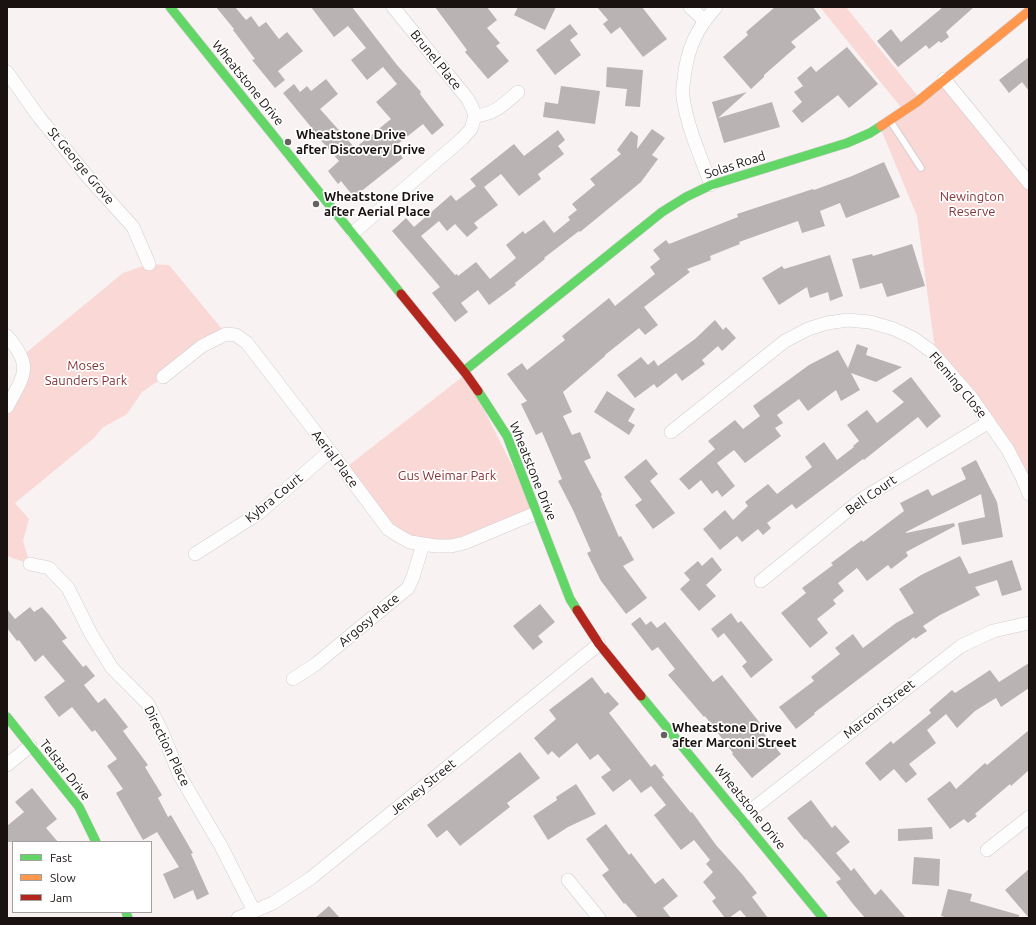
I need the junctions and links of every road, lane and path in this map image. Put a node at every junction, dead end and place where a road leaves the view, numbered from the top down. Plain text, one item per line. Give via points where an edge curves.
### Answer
1 (170, 7) edge
2 (393, 7) edge
3 (690, 7) edge
4 (716, 7) edge
5 (1029, 11) edge
6 (704, 20) junction
7 (7, 72) edge
8 (944, 79) junction
9 (518, 92) dead end
10 (475, 116) junction
11 (890, 121) junction
12 (921, 168) dead end
13 (1029, 183) edge
14 (711, 185) junction
15 (353, 233) junction
16 (149, 264) dead end
17 (7, 336) edge
18 (464, 371) junction
19 (163, 377) dead end
20 (7, 407) edge
21 (989, 422) junction
22 (670, 432) dead end
23 (330, 451) junction
24 (1029, 494) edge
25 (536, 513) junction
26 (423, 544) junction
27 (195, 554) dead end
28 (30, 564) dead end
29 (761, 581) dead end
30 (1029, 623) edge
31 (599, 644) junction
32 (293, 679) dead end
33 (7, 717) edge
34 (30, 746) junction
35 (7, 765) edge
36 (1029, 816) edge
37 (741, 818) junction
38 (96, 841) edge
39 (987, 850) dead end
40 (568, 880) dead end
41 (254, 911) junction
42 (238, 918) edge
43 (599, 918) edge
44 (823, 918) edge

1 - 15 street, Wheatstone Drive
2 - 10 street, Brunel Place via 467,98
3 - 6 street
4 - 6 street
5 - 8 street, Solas Road
6 - 14 street via 689,49 682,96 687,119
7 - 16 street, St George Grove via 39,117 133,227
8 - 11 street, Solas Road
8 - 13 street
9 - 10 street via 500,108 487,115
10 - 15 street via 471,129 462,139
11 - 12 lane
11 - 14 street, Solas Road via 847,143
14 - 18 street, Solas Road via 662,212
15 - 18 street, Wheatstone Drive
17 - 20 street via 22,356 25,366 24,376
18 - 25 street, Wheatstone Drive via 507,436
19 - 23 street, Aerial Place via 202,346 226,334 236,335 247,343
21 - 22 street, Fleming Close via 931,351 894,329 870,322 848,320 808,329 785,341
21 - 24 street, Fleming Close via 1008,450
21 - 29 street, Bell Court via 862,499
23 - 26 street, Aerial Place via 388,529 410,542
23 - 27 street, Kybra Court via 259,513
25 - 26 street, Aerial Place via 464,543 451,546
25 - 31 street, Wheatstone Drive via 570,599
26 - 32 street, Argosy Place via 408,588 316,664
28 - 41 street, Direction Place via 48,568 68,588 91,634 112,668 148,704 180,776 221,846
30 - 37 street, Marconi Street via 993,630 961,646
31 - 37 street, Wheatstone Drive
31 - 41 street, Jenvey Street via 311,878 273,903
33 - 34 street, Telstar Drive
34 - 35 street
34 - 38 street, Telstar Drive via 79,807
36 - 39 street
37 - 44 street, Wheatstone Drive
40 - 43 street
41 - 42 street, Jenvey Street

